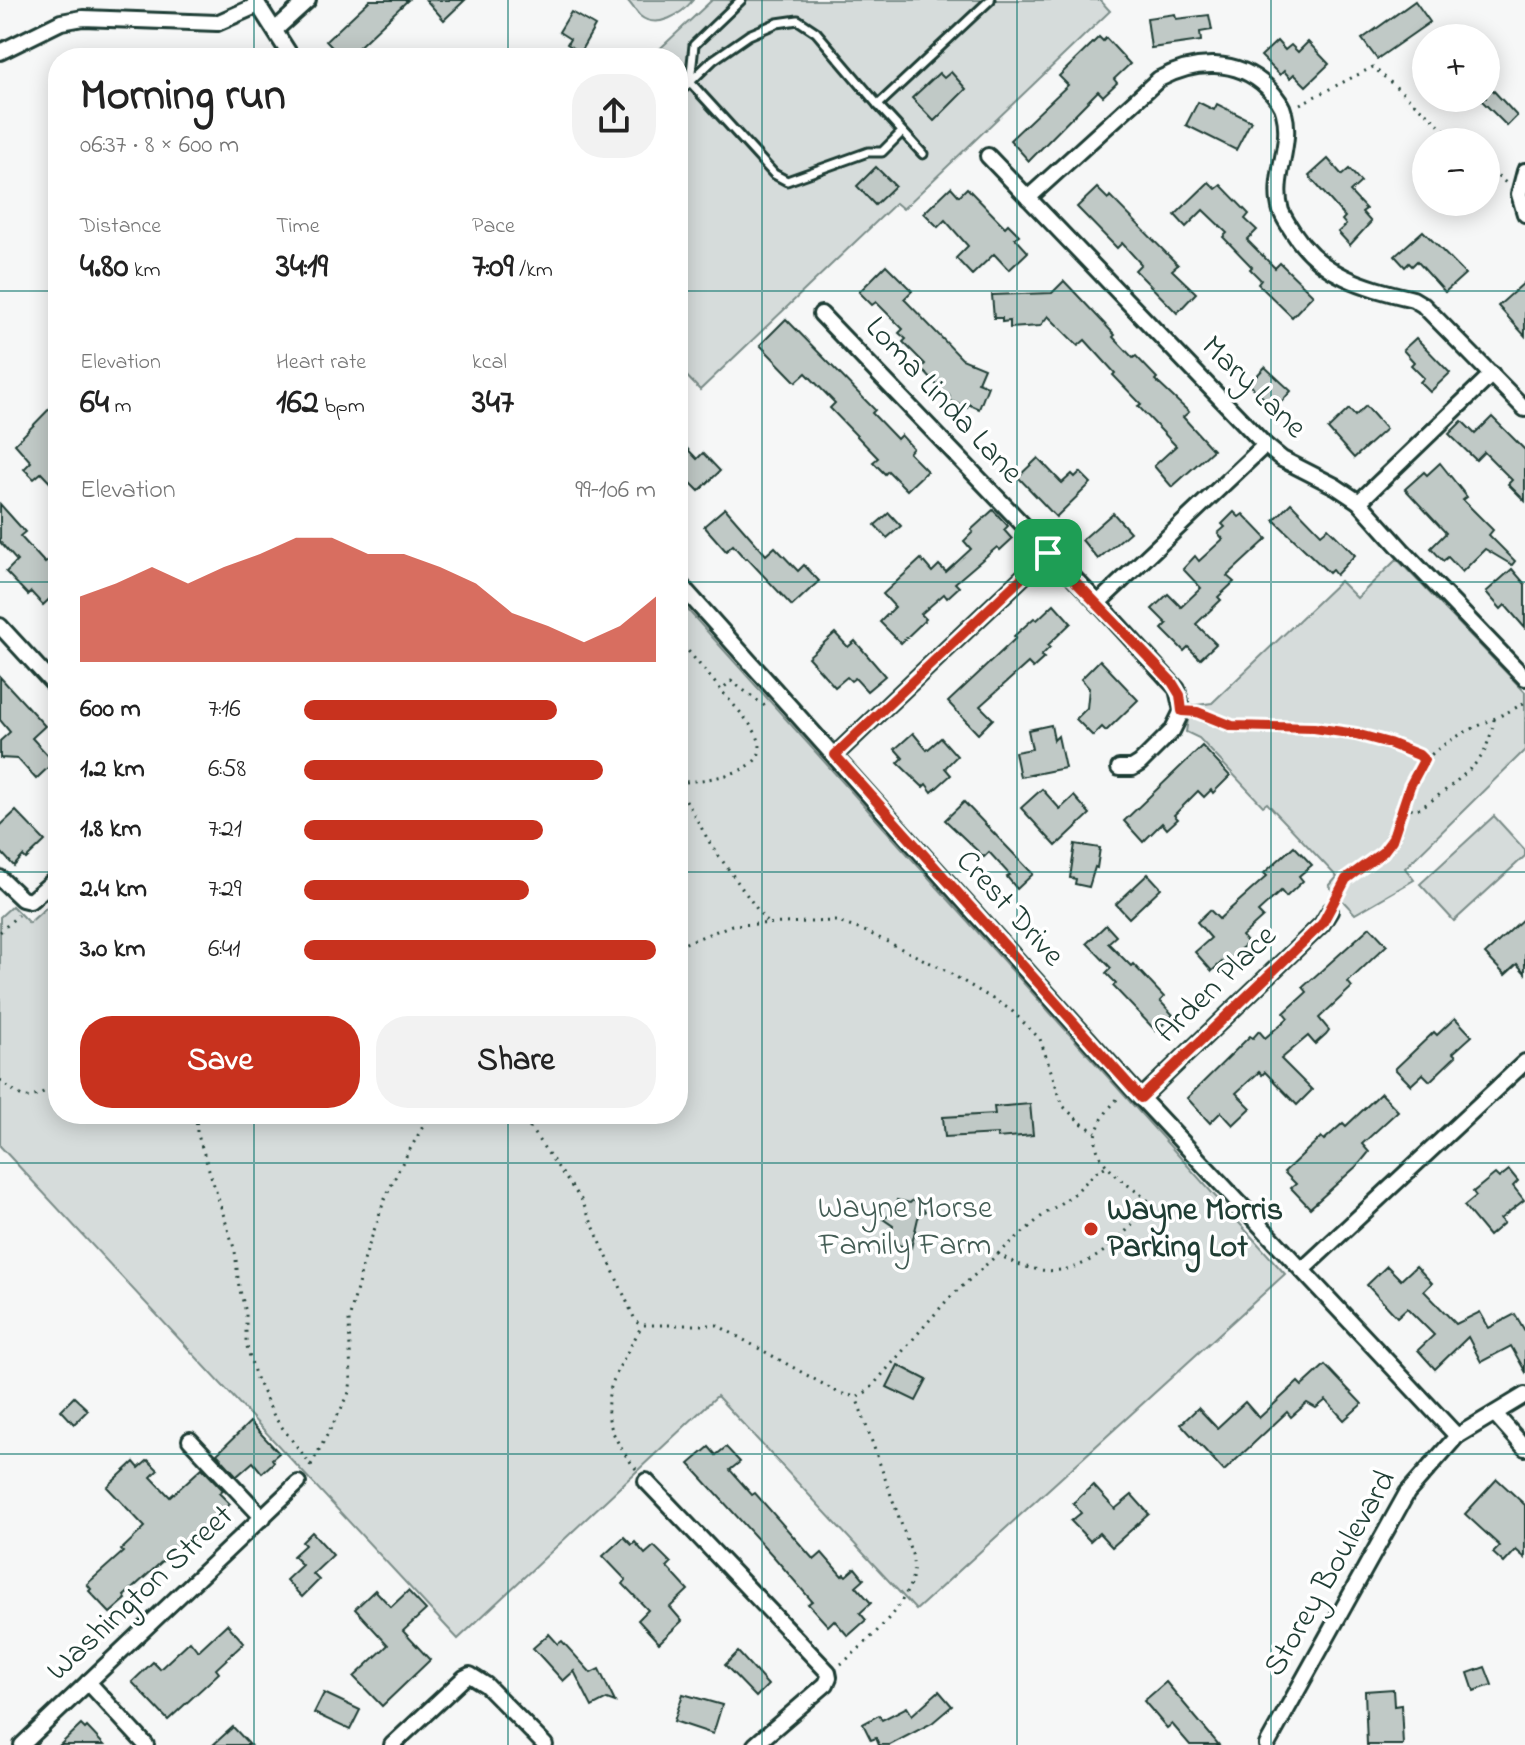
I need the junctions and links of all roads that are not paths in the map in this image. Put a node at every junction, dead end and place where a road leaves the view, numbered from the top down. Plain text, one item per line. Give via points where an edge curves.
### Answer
1 (308, 0) edge
2 (741, 0) edge
3 (990, 0) edge
4 (256, 2) edge
5 (275, 30) junction
6 (286, 48) edge
7 (0, 52) edge
8 (690, 82) junction
9 (878, 105) junction
10 (902, 132) junction
11 (923, 154) dead end
12 (988, 156) dead end
13 (1525, 171) edge
14 (1028, 198) junction
15 (1525, 214) edge
16 (821, 314) dead end
17 (1492, 374) junction
18 (1525, 409) edge
19 (1265, 445) junction
20 (1359, 502) junction
21 (1048, 553) junction
22 (688, 593) edge
23 (1098, 603) junction
24 (0, 626) edge
25 (48, 678) edge
26 (1525, 678) edge
27 (835, 755) junction
28 (1119, 768) dead end
29 (0, 878) edge
30 (48, 886) edge
31 (1330, 911) road end
32 (1525, 1062) edge
33 (1141, 1098) junction
34 (1302, 1270) junction
35 (1525, 1395) edge
36 (1495, 1414) junction
37 (1457, 1436) junction
38 (190, 1440) dead end
39 (1525, 1448) edge
40 (646, 1481) road end
41 (298, 1483) road end
42 (263, 1518) junction
43 (88, 1682) junction
44 (22, 1745) edge
45 (146, 1745) edge
46 (392, 1745) edge
47 (545, 1745) edge
48 (755, 1745) edge
49 (1267, 1745) edge

1 - 5 street
2 - 8 lane via 694,45
3 - 9 lane
4 - 5 street
4 - 7 street via 217,23 83,18 61,22
5 - 6 street
8 - 9 lane via 749,35 798,20 816,32
8 - 10 lane via 774,174 787,181 868,152 882,152
9 - 10 lane
10 - 11 lane
12 - 14 street, Mary Lane
13 - 15 street via 1519,194
14 - 17 street via 1151,84 1173,71 1205,64 1239,69 1265,85 1284,112 1279,194 1282,212 1301,243 1344,279 1423,305
14 - 19 street, Mary Lane
16 - 21 street, Loma Linda Lane
17 - 18 street
17 - 20 street
19 - 20 street, Mary Lane
19 - 23 street
20 - 26 street, Mary Lane
21 - 23 street, Loma Linda Lane
21 - 27 street
22 - 27 street, Crest Drive
23 - 28 street, Loma Linda Lane via 1180,695 1182,711 1172,731 1140,763
24 - 25 street
27 - 33 street, Crest Drive
29 - 30 street via 30,901
31 - 33 street, Arden Place
32 - 34 street
33 - 34 street, Crest Drive
34 - 37 street, Crest Drive
35 - 36 street, Storey Boulevard
36 - 37 street, Storey Boulevard
36 - 39 street
37 - 49 street, Storey Boulevard via 1407,1493
38 - 42 street
40 - 48 street via 829,1677
41 - 42 street, Washington Street
42 - 43 street, Washington Street
43 - 44 street, Washington Street
43 - 45 street
46 - 47 street via 464,1678 475,1677

